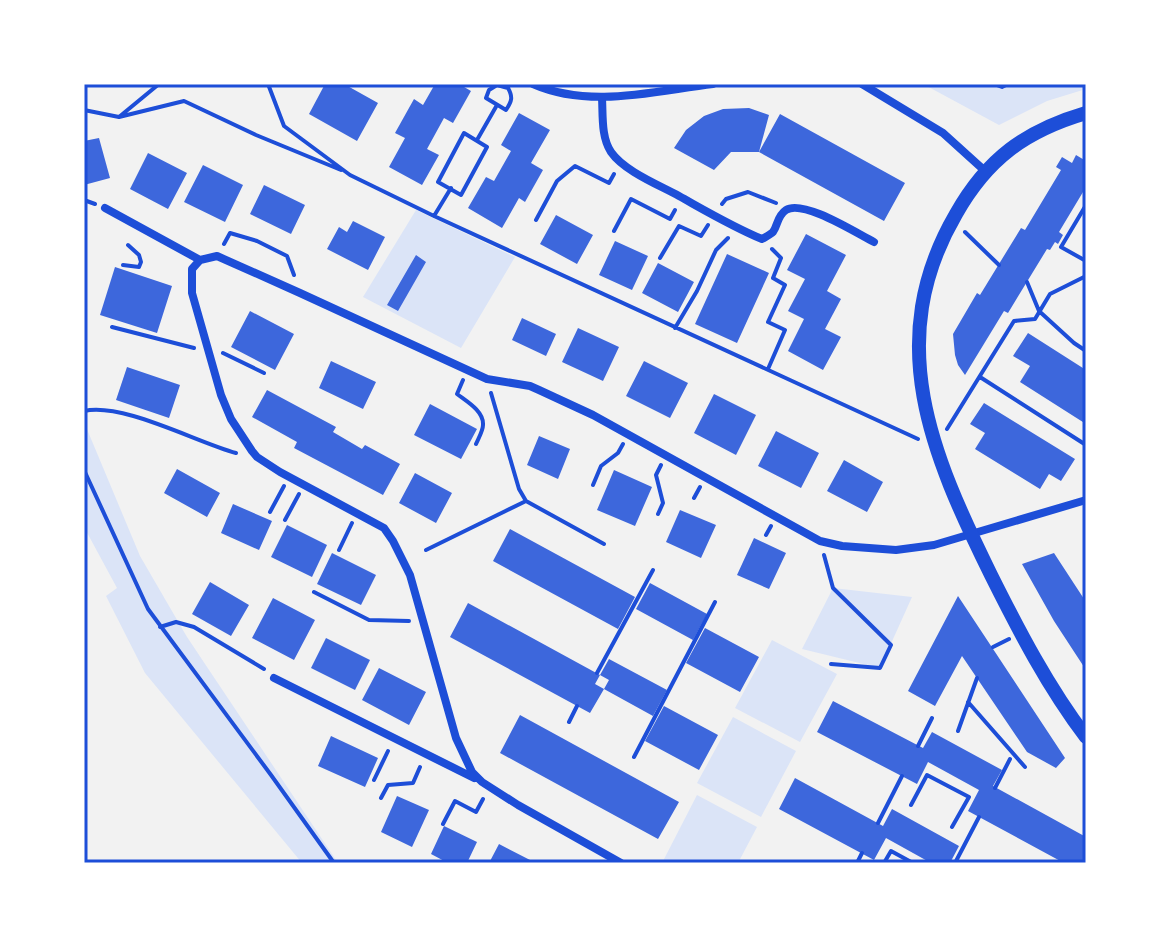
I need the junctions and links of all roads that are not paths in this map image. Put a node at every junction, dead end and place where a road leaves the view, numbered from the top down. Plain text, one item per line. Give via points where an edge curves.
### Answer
1 (533, 84) edge
2 (713, 84) edge
3 (862, 84) edge
4 (602, 98) junction
5 (1086, 113) edge
6 (985, 171) junction
7 (105, 208) dead end
8 (874, 242) dead end
9 (200, 260) junction
10 (1086, 500) edge
11 (971, 535) junction
12 (274, 678) road end
13 (1086, 737) edge
14 (485, 784) junction
15 (621, 863) edge

1 - 4 street via 562,94
2 - 4 street
3 - 6 street via 943,133
4 - 8 street via 603,130 612,154 738,228 762,239 773,232 781,214 799,207
5 - 6 street via 1019,143
6 - 11 street via 952,219 933,263 919,324 928,422
7 - 9 street
9 - 11 street via 217,256 487,379 530,386 593,415 820,541 896,550
9 - 14 street via 192,269 192,293 231,419 257,457 384,528 410,575 456,738 472,772
10 - 11 street
11 - 13 street via 1020,634
12 - 14 street
14 - 15 street

